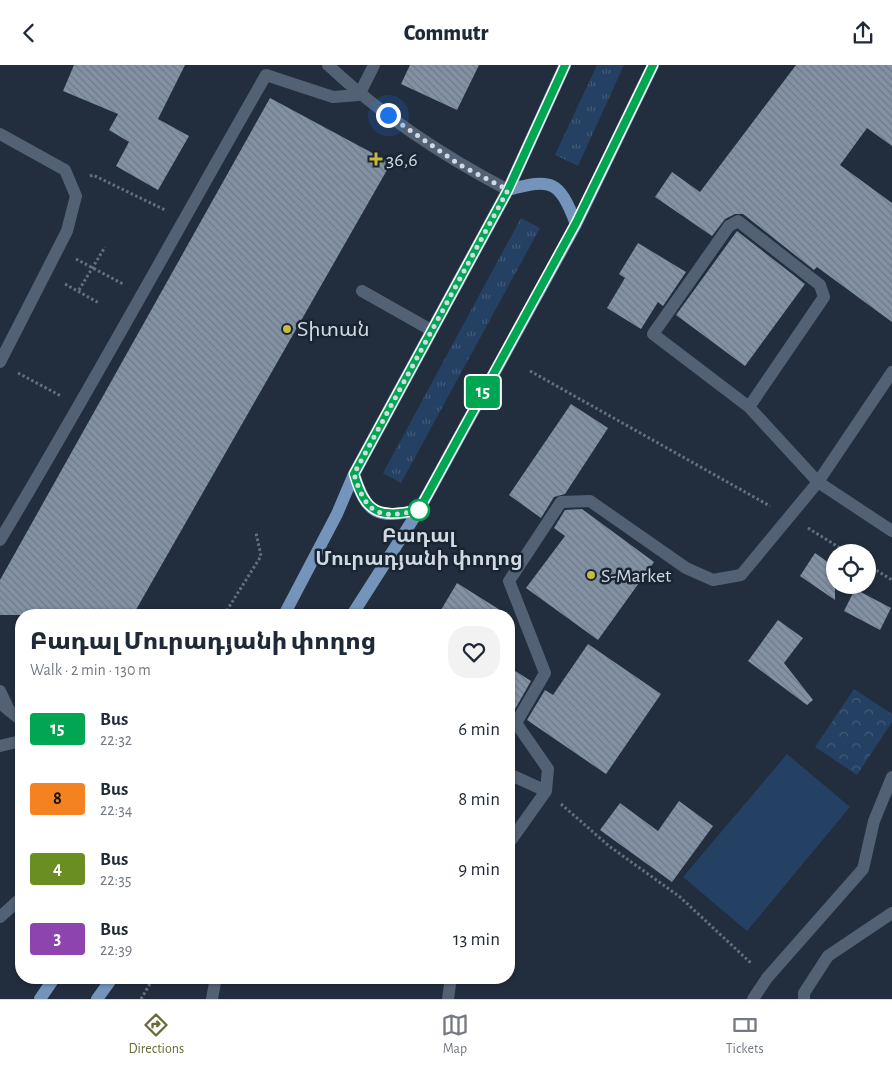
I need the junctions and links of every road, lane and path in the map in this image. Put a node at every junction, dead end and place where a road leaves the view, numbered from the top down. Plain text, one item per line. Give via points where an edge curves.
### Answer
1 (328, 65) edge
2 (374, 65) edge
3 (565, 65) edge
4 (653, 65) edge
5 (359, 95) junction
6 (0, 134) edge
7 (93, 175) dead end
8 (508, 190) junction
9 (167, 211) dead end
10 (576, 223) junction
11 (105, 247) dead end
12 (58, 249) junction
13 (93, 268) junction
14 (65, 283) dead end
15 (124, 284) dead end
16 (78, 290) junction
17 (362, 291) dead end
18 (99, 303) dead end
19 (432, 330) junction
20 (0, 363) edge
21 (530, 371) dead end
22 (17, 372) dead end
23 (892, 372) edge
24 (63, 397) dead end
25 (749, 407) junction
26 (354, 474) junction
27 (818, 481) junction
28 (419, 510) junction
29 (790, 517) junction
30 (892, 531) edge
31 (256, 533) dead end
32 (0, 540) edge
33 (834, 544) edge
34 (876, 570) edge
35 (892, 580) edge
36 (228, 609) edge
37 (287, 609) edge
38 (356, 609) edge
39 (0, 691) edge
40 (4, 706) edge
41 (15, 715) edge
42 (15, 742) edge
43 (0, 746) edge
44 (515, 777) edge
45 (892, 777) edge
46 (546, 791) junction
47 (581, 822) dead end
48 (515, 835) edge
49 (15, 903) edge
50 (892, 913) edge
51 (0, 917) edge
52 (767, 978) junction
53 (50, 984) edge
54 (108, 984) edge
55 (150, 984) edge
56 (215, 984) edge
57 (450, 984) edge
58 (447, 997) edge
59 (40, 999) edge
60 (97, 999) edge
61 (141, 999) edge
62 (212, 999) edge
63 (753, 999) edge
64 (804, 999) edge

1 - 5 street
2 - 5 street
3 - 8 main road
4 - 10 main road
5 - 8 street via 460,165
5 - 32 street via 333,97 266,75 178,227 81,406
6 - 12 street via 65,170 76,196 67,231
7 - 9 path
8 - 10 main road via 536,183 554,186 564,195
8 - 19 main road
10 - 28 main road
11 - 13 path
12 - 13 path
12 - 20 street
13 - 15 path
13 - 16 path
14 - 16 path
16 - 18 path
17 - 19 street
19 - 26 main road
21 - 29 path
22 - 24 path
23 - 27 street
25 - 25 street via 653,334 728,225 734,221 820,285 824,297
25 - 27 street
26 - 28 main road via 360,495 375,511 396,515
26 - 37 main road via 337,514
27 - 29 street
27 - 30 street
28 - 38 main road
29 - 33 path
29 - 46 street via 741,575 713,580 686,568 590,501 561,502 509,581 545,673 516,723 548,769
31 - 36 path via 261,556
34 - 35 path
39 - 40 street
40 - 41 street
42 - 43 street
44 - 46 street
45 - 52 street via 874,821 863,869
46 - 48 street
47 - 52 path via 680,897
49 - 51 street
50 - 64 street via 828,956 804,993
52 - 63 street
53 - 59 main road
54 - 60 main road
55 - 61 path
56 - 62 street
57 - 58 street

